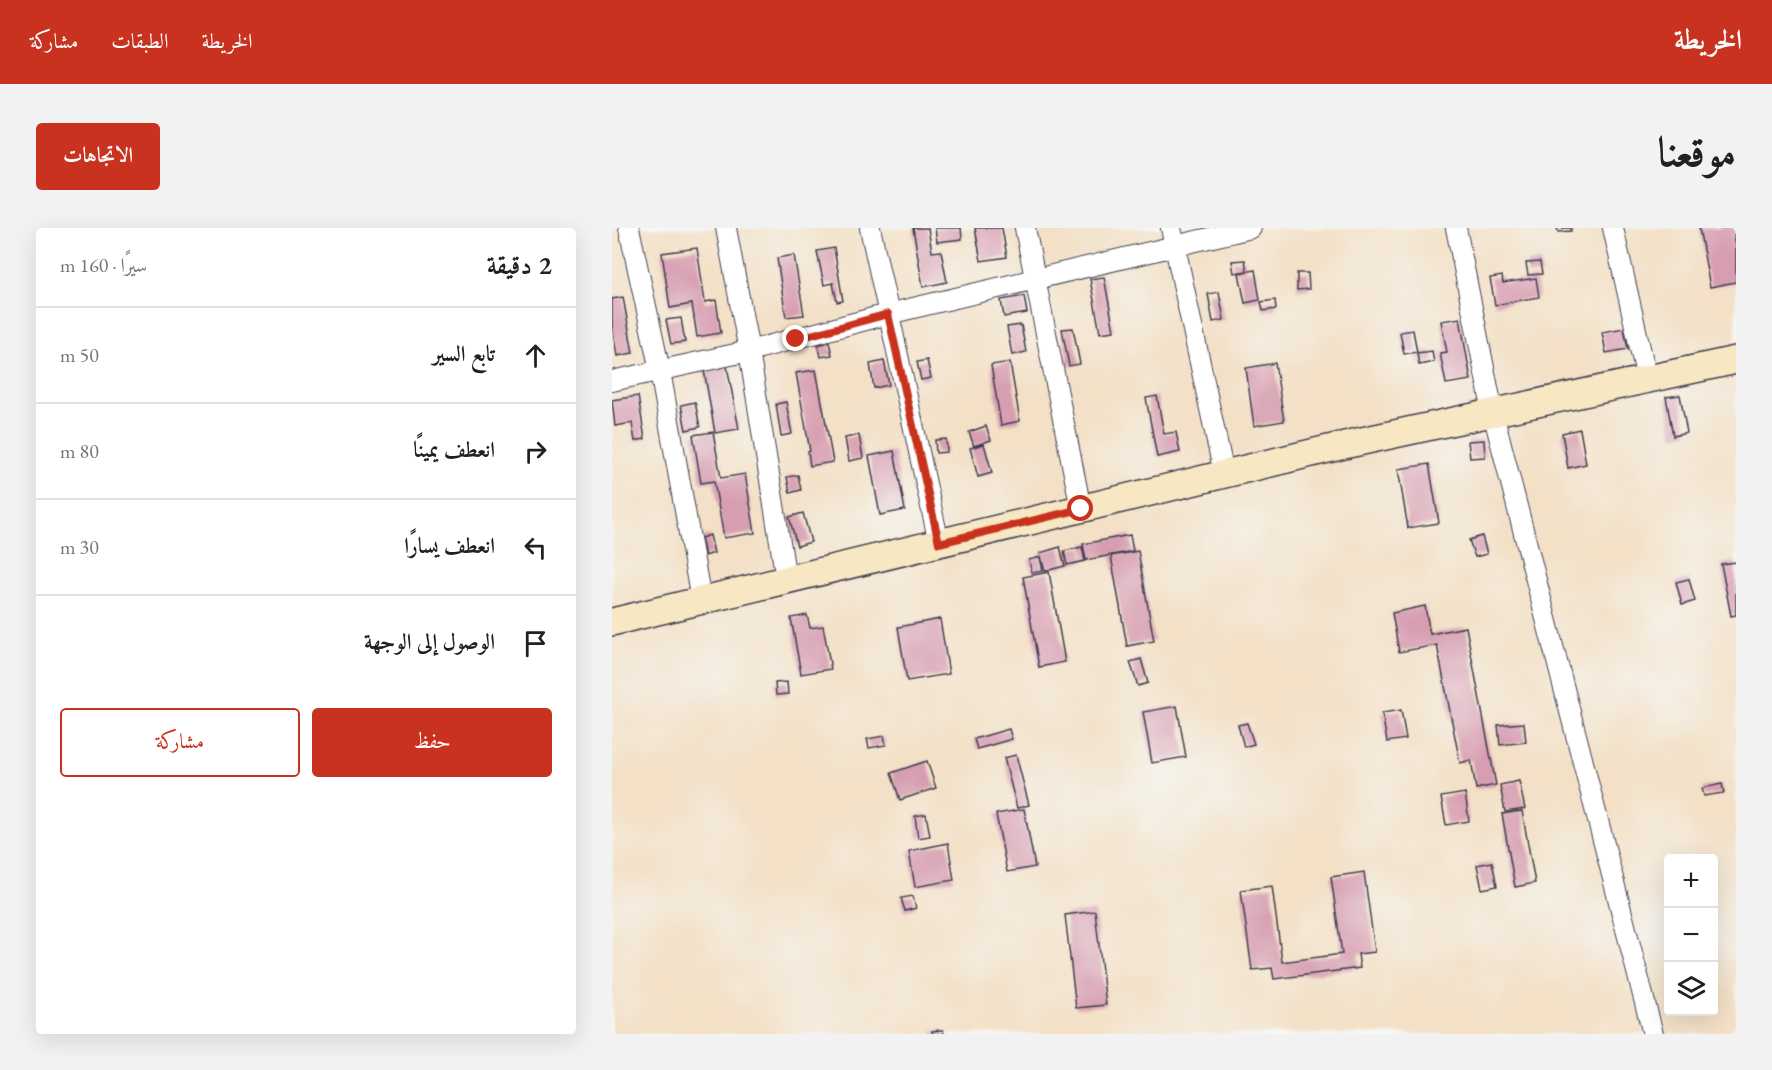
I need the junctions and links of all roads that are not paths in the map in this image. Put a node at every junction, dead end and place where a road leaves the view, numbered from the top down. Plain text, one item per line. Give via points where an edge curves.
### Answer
1 (629, 228) edge
2 (726, 228) edge
3 (870, 228) edge
4 (1025, 228) edge
5 (1251, 228) edge
6 (1456, 228) edge
7 (1613, 228) edge
8 (1173, 237) edge
9 (1036, 279) junction
10 (888, 314) junction
11 (750, 351) junction
12 (1736, 360) edge
13 (660, 371) junction
14 (1647, 379) junction
15 (612, 381) edge
16 (1493, 413) junction
17 (1224, 474) junction
18 (1081, 509) junction
19 (939, 543) junction
20 (786, 579) junction
21 (701, 600) junction
22 (612, 622) edge
23 (1653, 1034) edge

1 - 13 street
2 - 11 street
3 - 10 street
4 - 9 street
5 - 8 street
6 - 16 street
7 - 14 street
8 - 9 street
8 - 17 street
9 - 10 street
9 - 18 street
10 - 11 street
10 - 19 street
11 - 13 street
11 - 20 street
12 - 14 street
13 - 15 street
13 - 21 street
14 - 16 street
16 - 17 street
16 - 23 street
17 - 18 street
18 - 19 street
19 - 20 street
20 - 21 street
21 - 22 street

